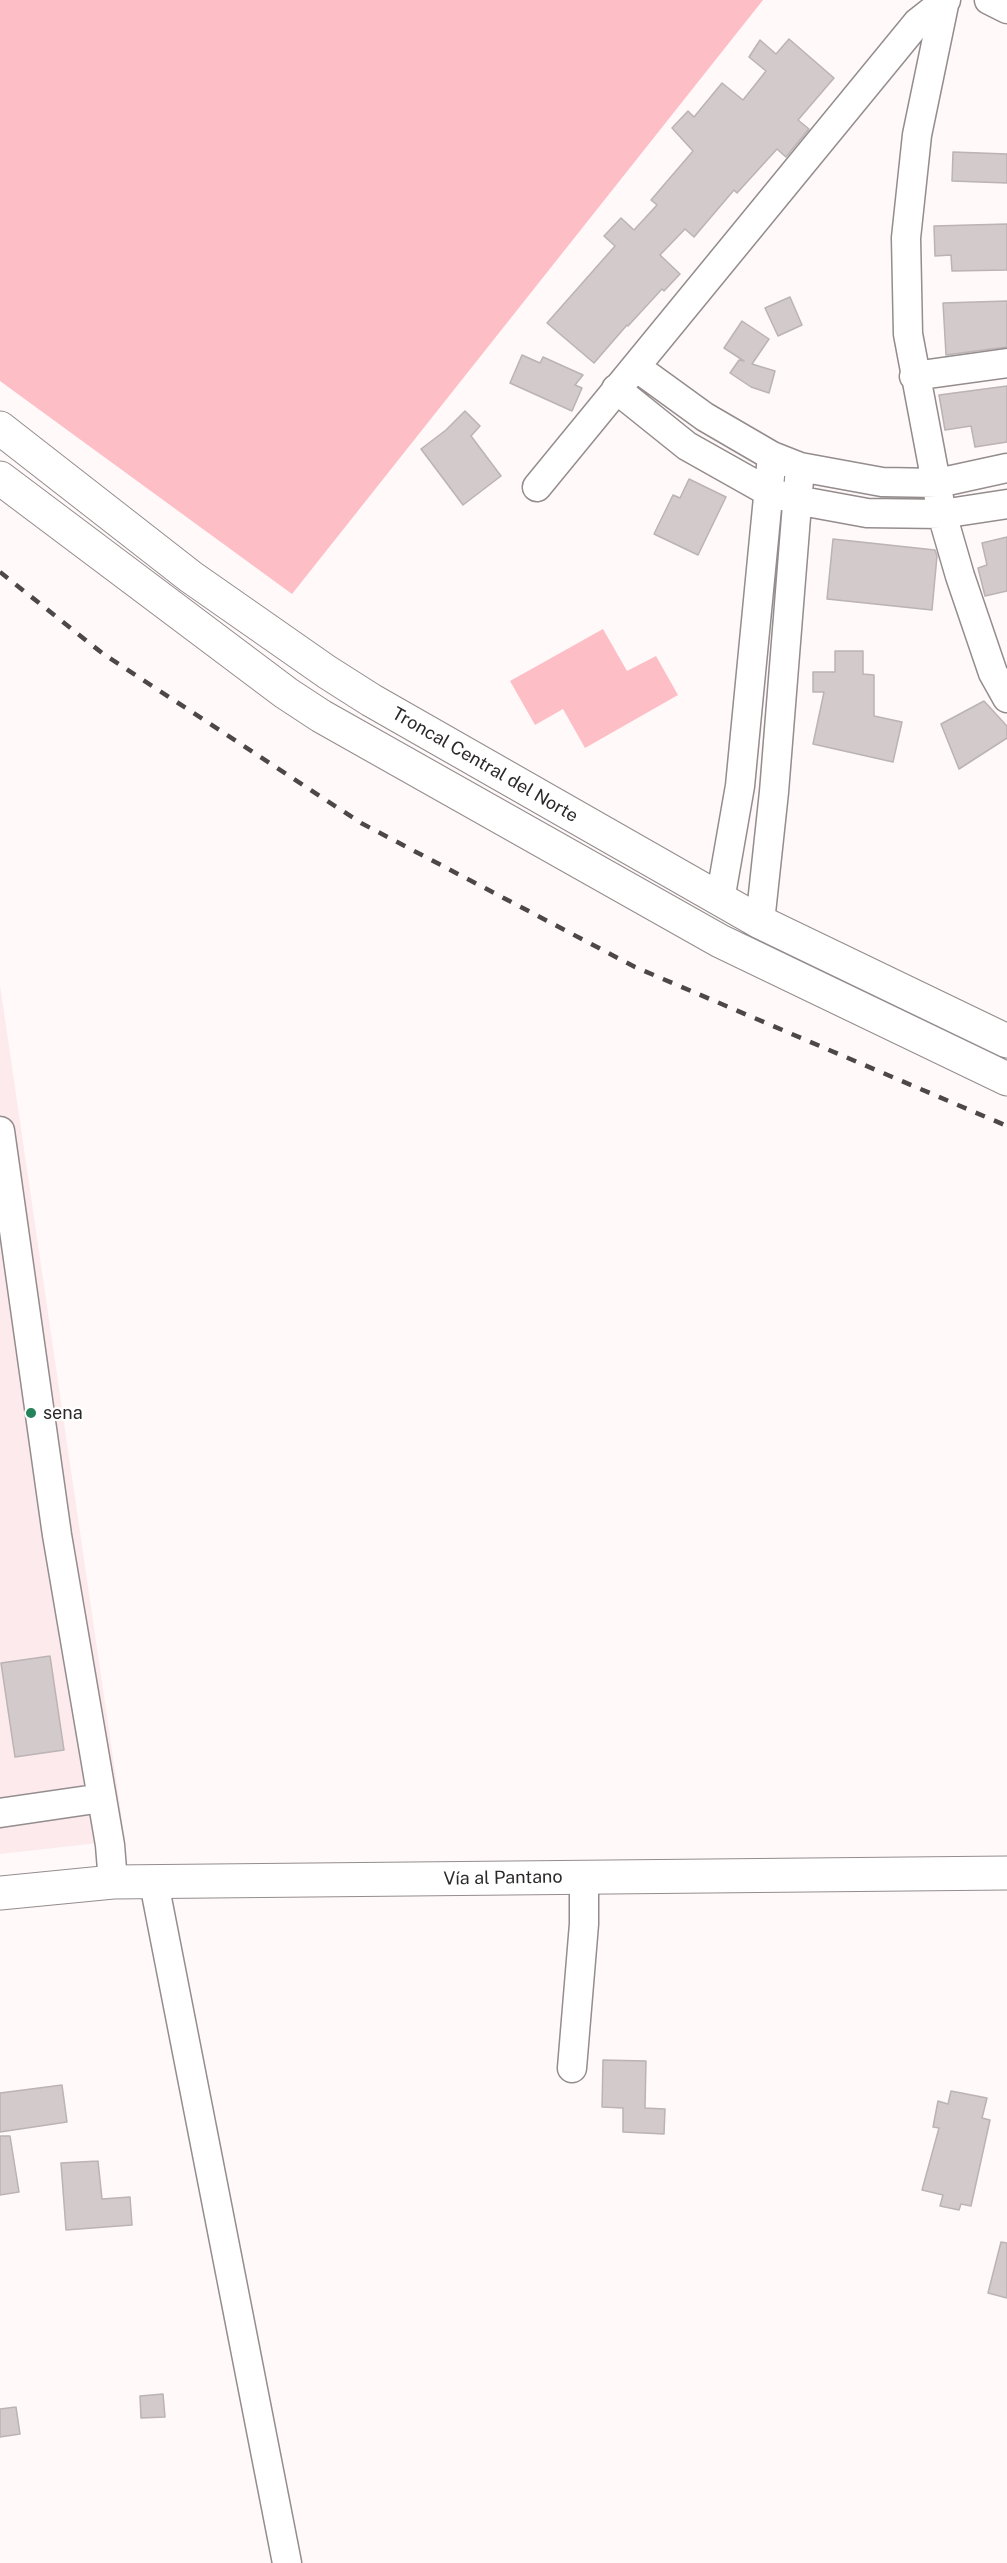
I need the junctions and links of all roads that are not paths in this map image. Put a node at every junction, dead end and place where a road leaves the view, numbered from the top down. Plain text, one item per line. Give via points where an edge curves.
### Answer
1 (945, 0) edge
2 (989, 0) edge
3 (1007, 9) edge
4 (1007, 363) edge
5 (636, 367) junction
6 (914, 376) junction
7 (616, 389) junction
8 (0, 428) edge
9 (772, 456) junction
10 (800, 467) junction
11 (1007, 468) edge
12 (0, 478) edge
13 (938, 483) junction
14 (537, 487) dead end
15 (767, 491) junction
16 (796, 500) junction
17 (1007, 504) edge
18 (942, 514) junction
19 (750, 686) junction
20 (782, 690) junction
21 (1007, 698) edge
22 (720, 900) junction
23 (760, 922) junction
24 (1007, 1041) edge
25 (1007, 1079) edge
26 (0, 1131) edge
27 (9, 1250) edge
28 (102, 1798) junction
29 (0, 1813) edge
30 (1007, 1873) edge
31 (584, 1878) junction
32 (113, 1882) junction
33 (154, 1883) junction
34 (0, 1893) edge
35 (572, 2068) dead end
36 (287, 2563) edge

1 - 5 street via 918,23
1 - 6 street via 917,135 906,238 908,334
2 - 3 street
4 - 6 street
5 - 7 street
5 - 9 street via 705,417
6 - 13 street
7 - 14 street
7 - 15 street via 687,446
8 - 22 main road, Troncal Central del Norte via 191,577 327,672
9 - 10 street
9 - 15 street
10 - 13 street via 882,482
10 - 16 street
11 - 13 street
12 - 25 main road, Troncal Central del Norte via 321,717 720,941
13 - 18 street
15 - 16 street
15 - 19 street
16 - 18 street via 867,513
16 - 20 street
17 - 18 street
18 - 21 street via 993,673
19 - 20 street
19 - 22 street via 740,786
20 - 23 street
22 - 23 main road, Troncal Central del Norte
23 - 24 main road, Troncal Central del Norte
26 - 27 street
27 - 28 street
28 - 29 street
28 - 32 street
30 - 31 main road, Vía al Pantano
31 - 33 main road, Vía al Pantano
31 - 35 street
32 - 33 main road, Vía al Pantano
32 - 34 main road, Vía al Pantano
33 - 36 street

